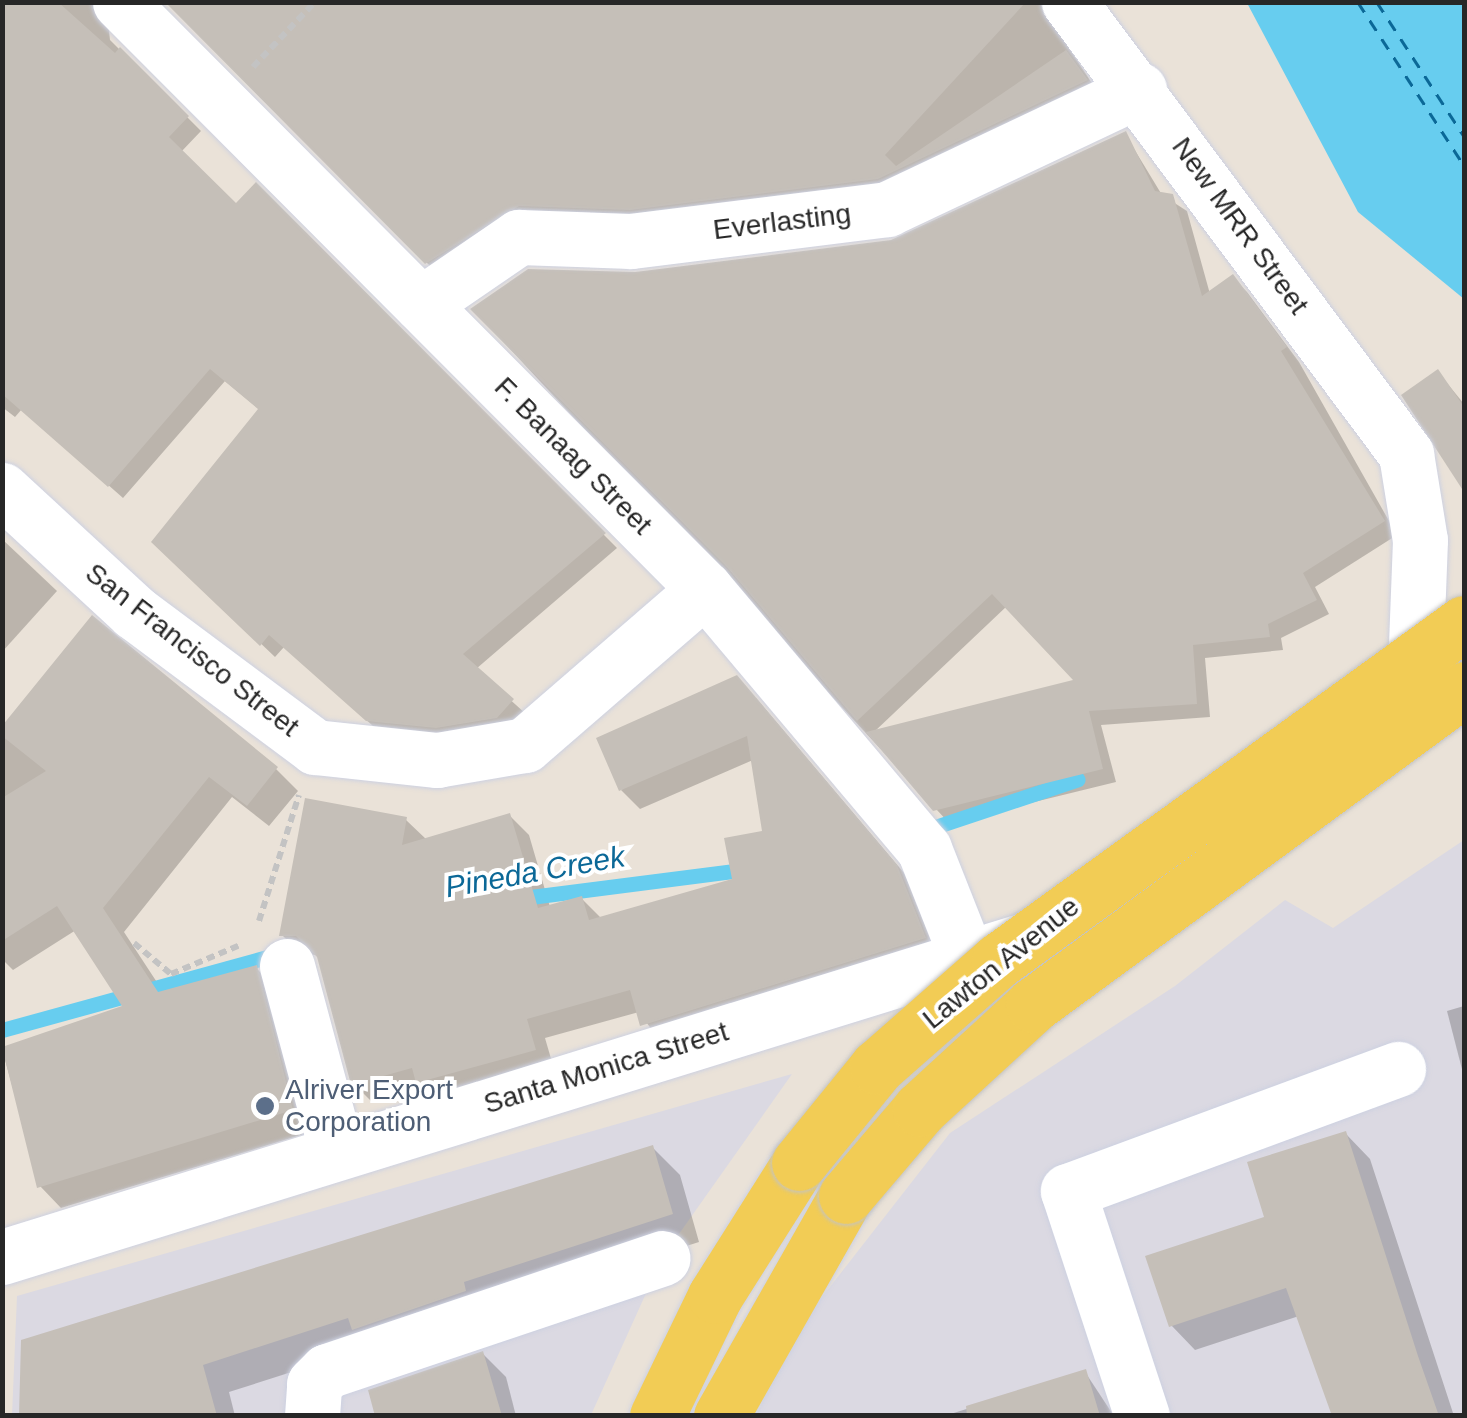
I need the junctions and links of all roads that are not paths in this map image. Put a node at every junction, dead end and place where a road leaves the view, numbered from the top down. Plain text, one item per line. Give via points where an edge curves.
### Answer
1 (120, 2) edge
2 (1070, 2) edge
3 (1140, 90) junction
4 (421, 304) junction
5 (1406, 454) joint
6 (2, 490) edge
7 (706, 589) junction
8 (1442, 633) edge
9 (1464, 690) edge
10 (1276, 748) junction
11 (1319, 806) junction
12 (1038, 936) junction
13 (262, 946) road end
14 (966, 955) junction
15 (1398, 1069) dead end
16 (337, 1152) junction
17 (2, 1257) edge
18 (662, 1258) dead end
19 (312, 1416) edge
20 (657, 1416) edge
21 (720, 1416) edge
22 (1142, 1416) edge

1 - 4 street, F. Banaag Street
2 - 3 street, New MRR Street
3 - 4 street, Everlasting via 887,208 631,240 519,238
3 - 5 street, New MRR Street
4 - 7 street, F. Banaag Street
5 - 8 street, Santa Monica Street
6 - 7 street, San Francisco Street via 134,612 315,746 437,760 526,745
7 - 14 street, F. Banaag Street via 911,832
8 - 10 street, Santa Monica Street
8 - 11 street, Santa Monica Street via 1394,744
8 - 20 main road, Lawton Avenue, bridge via 999,960 877,1067 800,1163 715,1296
9 - 21 main road, Lawton Avenue, bridge via 1033,1005 920,1109 846,1196
10 - 11 street
10 - 12 street, Santa Monica Street via 1100,877
11 - 12 street, Santa Monica Street via 1128,942
12 - 14 street, Santa Monica Street
13 - 16 street
14 - 16 street, Santa Monica Street
15 - 22 street via 1068,1191
16 - 17 street, Santa Monica Street
18 - 19 street via 326,1371 314,1384

